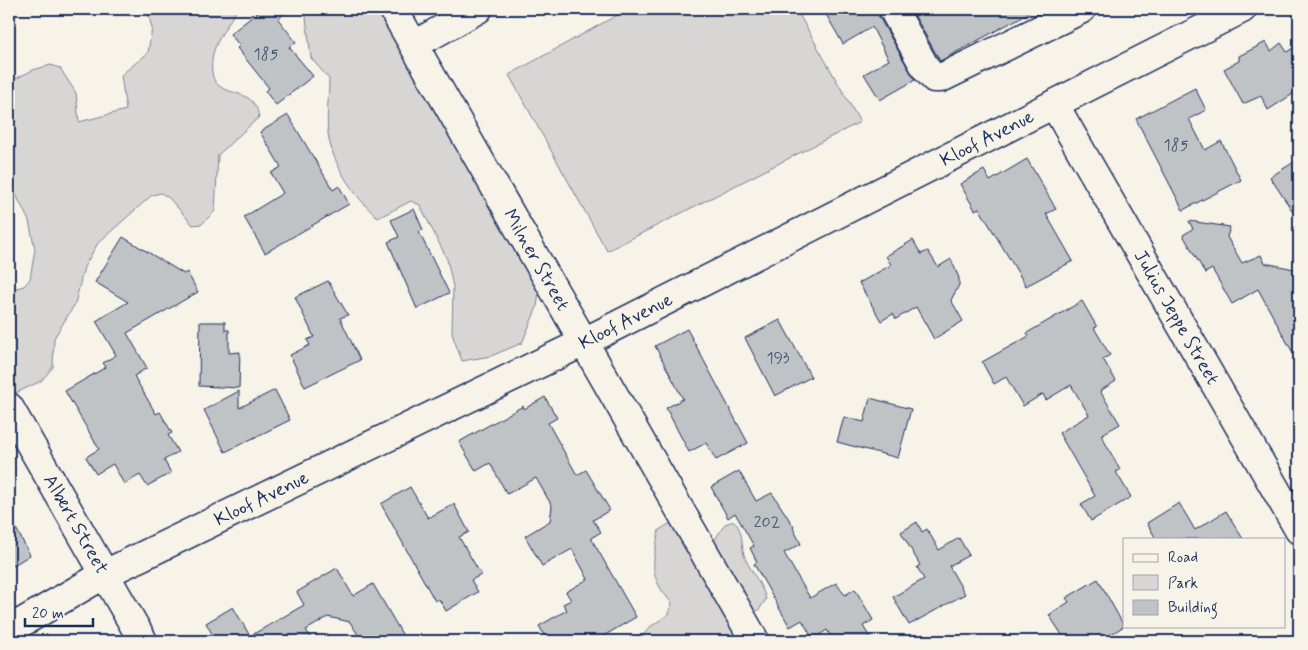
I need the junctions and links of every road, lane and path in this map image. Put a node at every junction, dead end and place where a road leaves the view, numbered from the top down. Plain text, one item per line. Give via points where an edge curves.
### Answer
1 (393, 9) edge
2 (478, 9) edge
3 (892, 9) edge
4 (1082, 9) edge
5 (1242, 9) edge
6 (414, 45) junction
7 (1054, 104) junction
8 (584, 342) junction
9 (9, 407) edge
10 (1299, 530) edge
11 (105, 574) junction
12 (9, 630) edge
13 (143, 641) edge
14 (754, 641) edge

1 - 6 street, Milner Street
2 - 6 street
3 - 4 street via 926,69 934,78 940,78
5 - 7 street, Kloof Avenue
6 - 8 street, Milner Street
7 - 8 street, Kloof Avenue
7 - 10 street, Julius Jeppe Street
8 - 11 street, Kloof Avenue
8 - 14 street, Milner Street
9 - 11 street, Albert Street
11 - 12 street, Kloof Avenue
11 - 13 street, Albert Street

